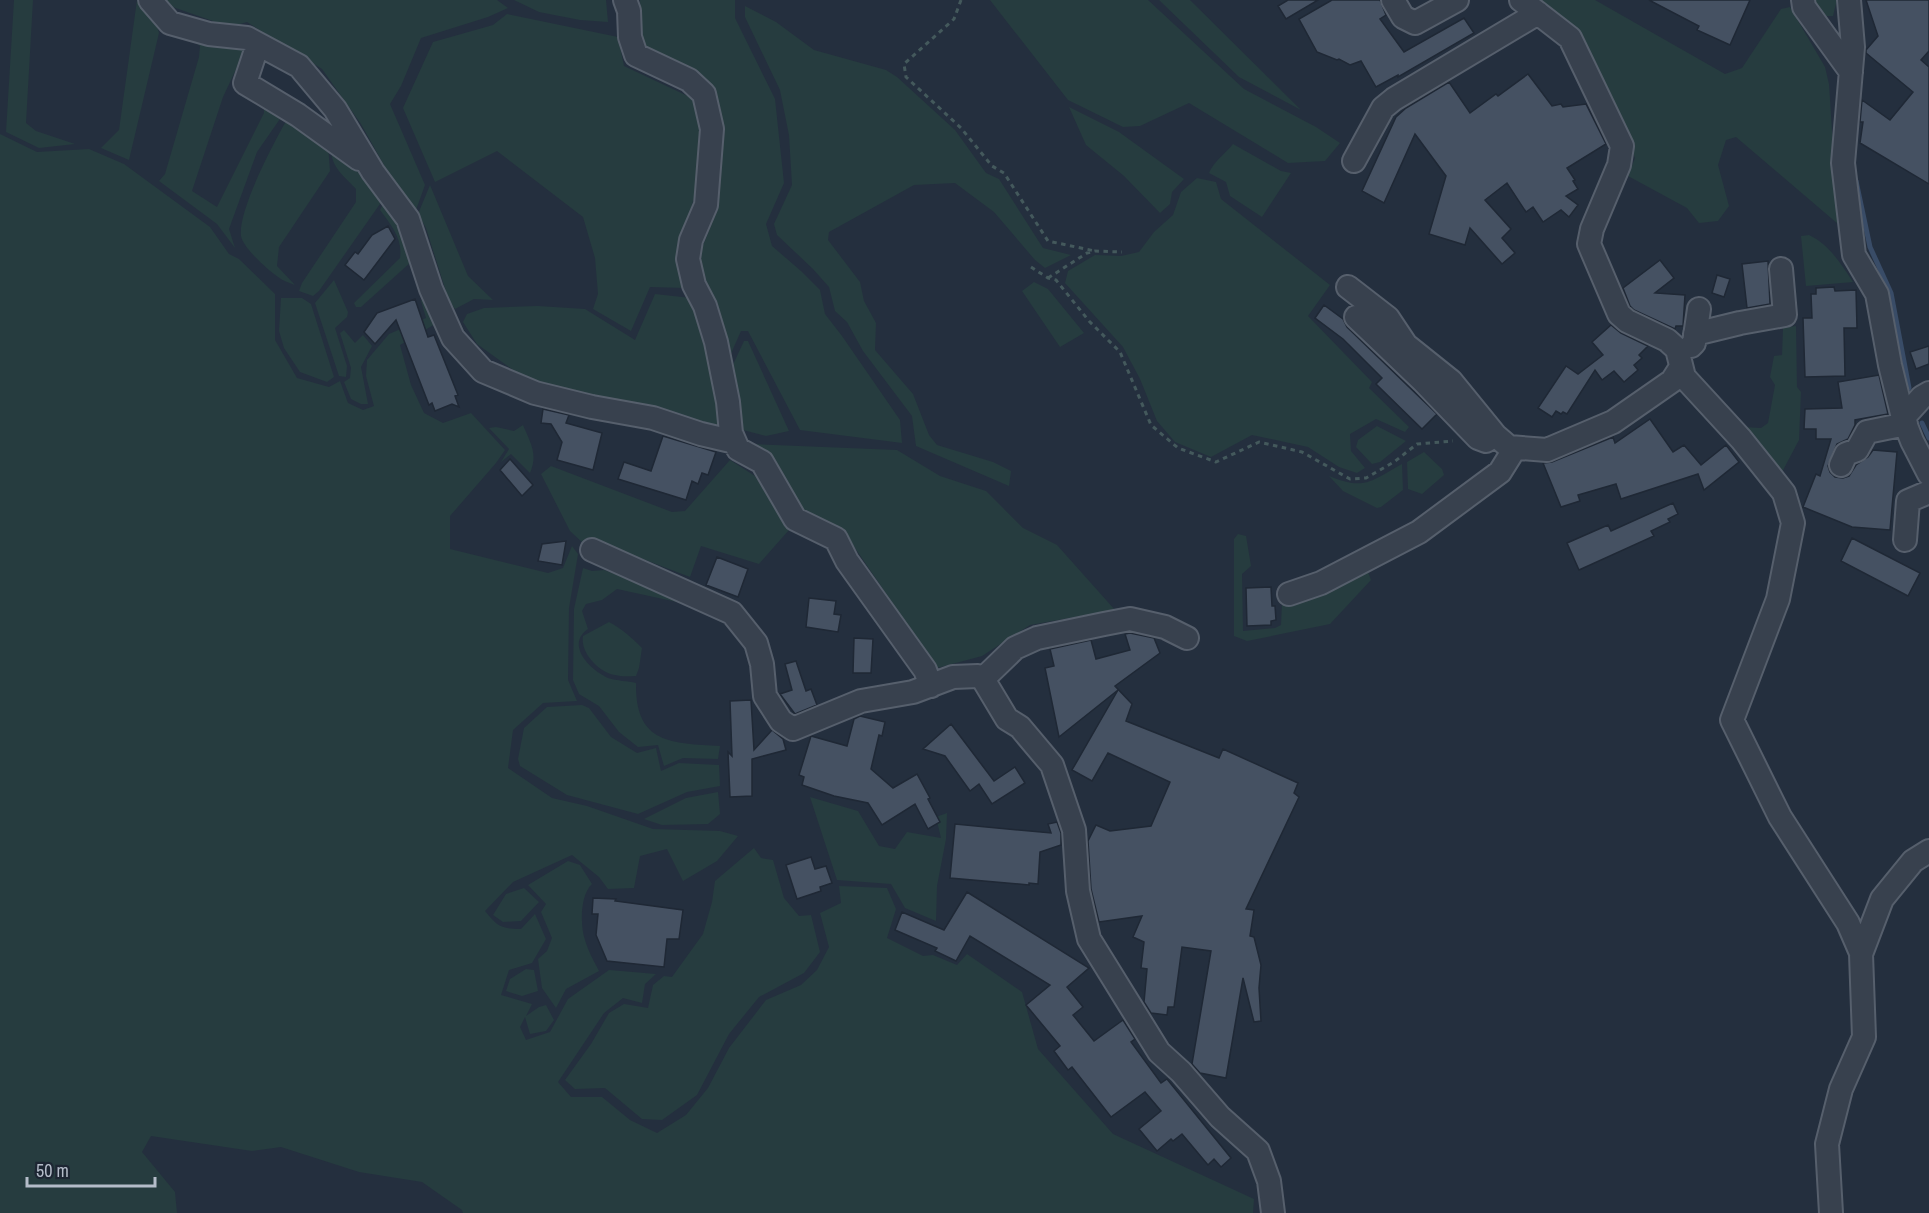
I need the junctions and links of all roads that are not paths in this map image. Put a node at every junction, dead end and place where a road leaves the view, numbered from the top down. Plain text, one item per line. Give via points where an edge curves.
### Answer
1 (150, 0) edge
2 (625, 0) edge
3 (1393, 0) edge
4 (1457, 0) edge
5 (1803, 0) edge
6 (1849, 0) edge
7 (1530, 7) edge
8 (258, 44) junction
9 (1851, 72) junction
10 (1354, 161) dead end
11 (370, 168) junction
12 (1781, 269) dead end
13 (1348, 287) dead end
14 (1700, 309) dead end
15 (1356, 317) dead end
16 (1695, 334) junction
17 (1681, 365) junction
18 (1929, 393) edge
19 (1904, 421) junction
20 (1486, 436) junction
21 (735, 442) junction
22 (1515, 448) junction
23 (1842, 465) dead end
24 (1929, 474) edge
25 (1929, 492) edge
26 (1905, 540) dead end
27 (592, 550) dead end
28 (1289, 594) dead end
29 (1187, 638) dead end
30 (983, 679) junction
31 (931, 686) junction
32 (1929, 851) edge
33 (1861, 953) junction
34 (1273, 1213) edge
35 (1831, 1213) edge

1 - 8 street via 170,23 208,34 247,38
2 - 21 street via 636,55 689,80 705,94 712,129 706,205 691,240 688,259 716,342
3 - 4 street via 1403,17 1415,23
5 - 9 street via 1804,7
6 - 9 street
7 - 10 street via 1383,108
7 - 17 street via 1570,38 1622,147 1619,165 1588,244 1619,314 1667,340 1677,349
8 - 11 street via 299,66 335,109
8 - 11 street via 244,83 298,115
9 - 19 street via 1843,163 1854,255 1877,294
11 - 21 street via 408,219 431,289 453,338 483,371 535,393 652,418
12 - 16 street via 1785,315
13 - 20 street via 1388,318 1407,345 1452,381
14 - 16 street
15 - 20 street
16 - 17 street
17 - 22 street via 1672,381 1613,422 1547,450
17 - 33 street via 1683,376 1784,493 1793,523 1778,599 1732,720 1780,817 1848,923
18 - 19 street
19 - 23 street via 1867,432 1857,450 1846,454
19 - 24 street
20 - 22 street
21 - 31 street via 738,449 762,462 795,519 836,539 847,561 925,670
22 - 28 street via 1500,472 1419,532 1321,583
25 - 26 street via 1908,501
27 - 31 street via 732,613 756,643 765,696 781,721 794,729 861,700
29 - 30 street via 1165,627 1130,619 1104,624 1037,638 1015,648
30 - 31 street via 953,677
30 - 34 street via 1007,719 1020,727 1052,765 1074,830 1078,891 1089,939 1160,1052 1220,1117 1258,1151 1269,1181
32 - 33 street via 1913,861 1882,898
33 - 35 street via 1864,1037 1841,1089 1827,1144

